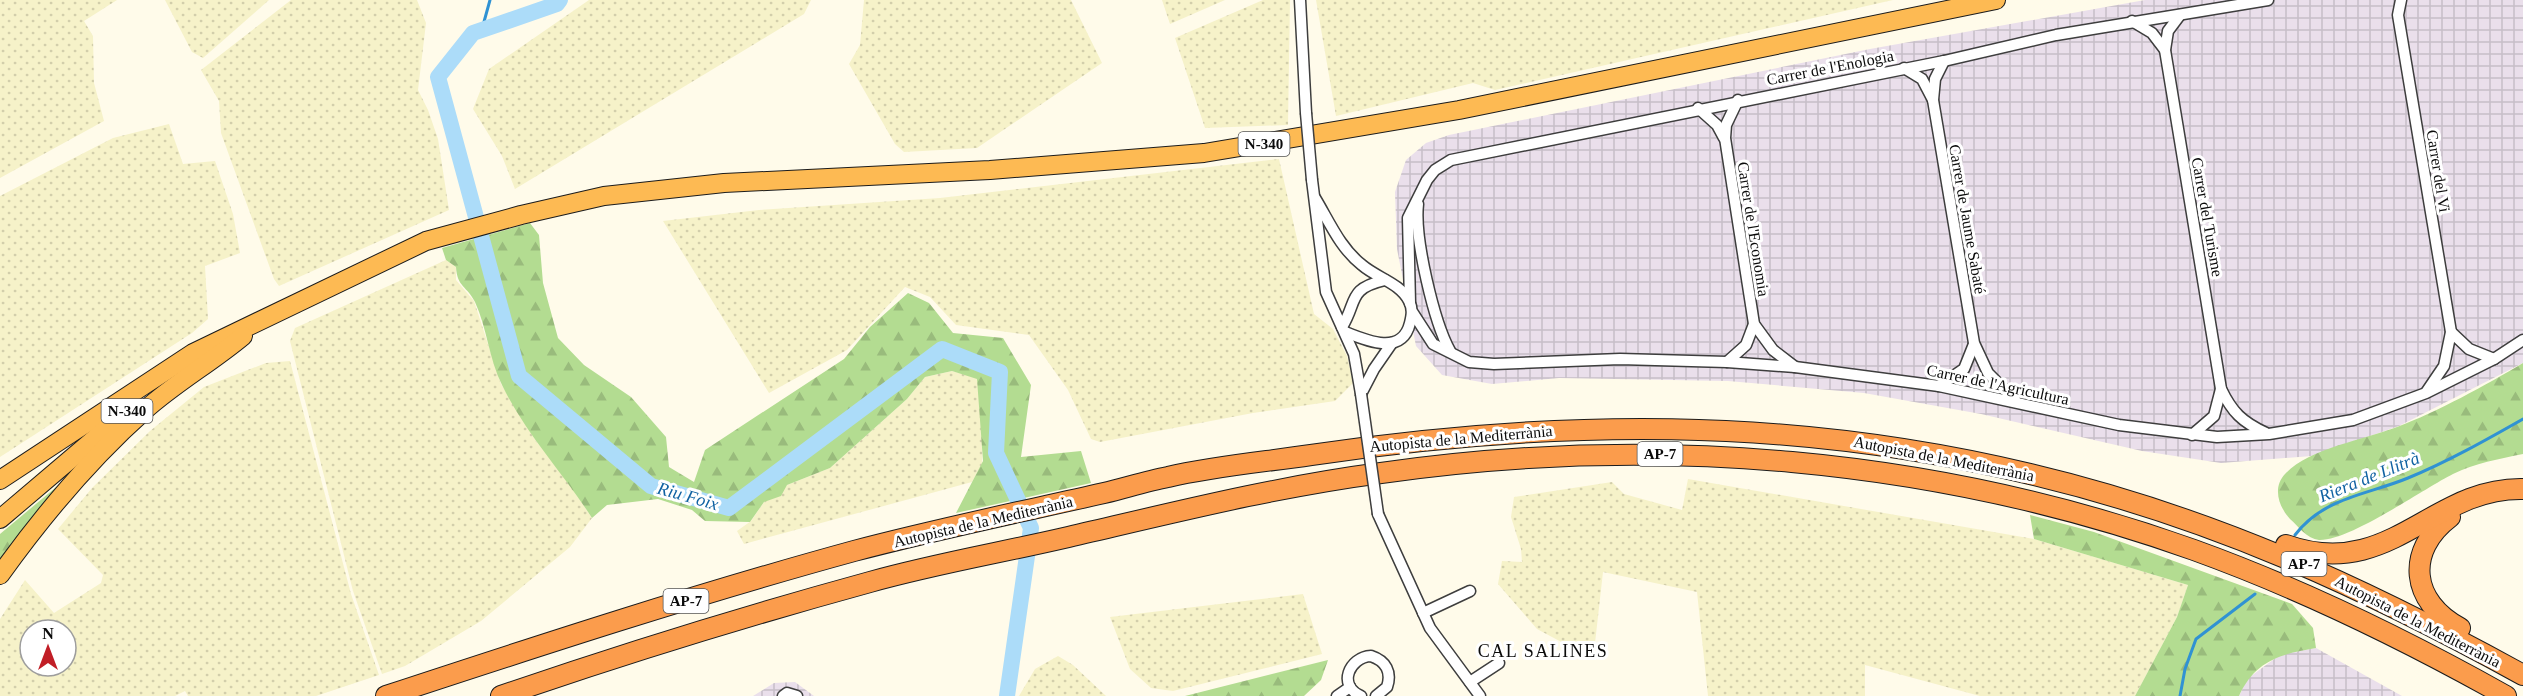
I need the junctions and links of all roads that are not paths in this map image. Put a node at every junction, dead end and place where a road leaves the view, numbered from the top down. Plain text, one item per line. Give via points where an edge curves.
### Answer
1 (1300, 0) edge
2 (1996, 0) edge
3 (2268, 0) edge
4 (2391, 0) edge
5 (2401, 0) edge
6 (2180, 15) junction
7 (2398, 15) junction
8 (2132, 21) junction
9 (2165, 50) junction
10 (1944, 61) junction
11 (1904, 68) junction
12 (1738, 100) junction
13 (1933, 100) junction
14 (1698, 108) junction
15 (1725, 138) junction
16 (1315, 198) junction
17 (1419, 199) junction
18 (1385, 280) junction
19 (1412, 308) junction
20 (265, 317) junction
21 (1755, 324) junction
22 (1343, 330) junction
23 (2451, 332) junction
24 (2523, 340) edge
25 (1392, 343) junction
26 (1974, 343) junction
27 (1450, 351) junction
28 (2494, 359) junction
29 (1727, 362) junction
30 (1795, 367) junction
31 (1939, 386) junction
32 (2221, 389) junction
33 (2426, 393) junction
34 (1361, 394) junction
35 (2015, 400) junction
36 (2269, 434) junction
37 (2192, 435) junction
38 (0, 480) edge
39 (2075, 485) junction
40 (2523, 489) edge
41 (2523, 497) edge
42 (0, 519) edge
43 (0, 574) edge
44 (1470, 591) dead end
45 (1423, 613) junction
46 (1498, 663) dead end
47 (2521, 674) edge
48 (1470, 682) junction
49 (1350, 687) junction
50 (386, 696) edge
51 (501, 696) edge
52 (1337, 696) edge
53 (1361, 696) edge
54 (1376, 696) edge
55 (1480, 696) edge
56 (2506, 696) edge

1 - 16 street, bridge
2 - 20 highway, N-340 via 1459,110 1245,147 1118,161 724,183 604,196 426,241
3 - 6 street, Carrer de l'Enologia
4 - 7 street, Carrer del Vi
5 - 7 street, Carrer del Vi
6 - 8 street, Carrer de l'Enologia
6 - 9 street, Carrer del Turisme via 2168,31
7 - 23 street, Carrer del Vi
8 - 9 street via 2152,33
8 - 10 street, Carrer de l'Enologia
9 - 32 street, Carrer del Turisme
10 - 11 street, Carrer de l'Enologia
10 - 13 street, Carrer de Jaume Sabaté via 1935,79
11 - 12 street, Carrer de l'Enologia
11 - 13 street, Carrer de Jaume Sabaté via 1922,79
12 - 14 street, Carrer de l'Enologia
12 - 15 street, Carrer de l'Economia via 1726,125
13 - 26 street, Carrer de Jaume Sabaté
14 - 15 street
14 - 17 street, Carrer de l'Enologia via 1451,160 1435,170
15 - 21 street, Carrer de l'Economia
16 - 18 street via 1343,246 1362,266
16 - 22 street via 1326,292
17 - 19 street, Carrer de l'Enologia via 1408,218
17 - 27 street via 1418,225 1436,320
18 - 19 street via 1403,291
18 - 22 street via 1371,283 1353,297
19 - 25 street via 1408,330
19 - 27 street, Carrer de l'Agricultura via 1434,344
20 - 38 highway via 193,353
20 - 42 highway, N-340 via 141,399
20 - 43 highway via 146,409 34,527
21 - 29 street via 1746,345
21 - 30 street, Carrer de l'Economia via 1773,350
22 - 25 street via 1379,345
22 - 34 street via 1354,354
23 - 28 street via 2469,349
23 - 33 street, Carrer del Vi via 2444,366
24 - 28 street, Carrer de l'Agricultura
25 - 34 street
26 - 31 street via 1964,369
26 - 35 street, Carrer de Jaume Sabaté via 1988,373
27 - 29 street, Carrer de l'Agricultura via 1468,362 1494,364 1620,359
28 - 33 street, Carrer de l'Agricultura
29 - 30 street, Carrer de l'Agricultura
30 - 31 street, Carrer de l'Agricultura
31 - 35 street, Carrer de l'Agricultura
32 - 36 street, Carrer del Turisme via 2241,421
32 - 37 street, Carrer del Turisme via 2214,416
33 - 36 street, Carrer de l'Agricultura via 2353,420
34 - 45 street, bridge via 1378,514
35 - 37 street, Carrer de l'Agricultura via 2119,425
36 - 37 street, Carrer de l'Agricultura
39 - 40 highway via 2169,502 2303,551 2328,554 2373,548 2484,492
39 - 47 highway, Autopista de la Mediterrània / AP-7 via 2168,513 2303,564 2392,604
39 - 50 highway, Autopista de la Mediterrània / AP-7 via 1935,453 1740,430 1621,427 1474,434 1359,448 1172,476 856,551 623,619
41 - 47 highway via 2494,497 2461,509 2431,534 2419,564 2424,593 2435,609
44 - 45 street
45 - 48 street via 1439,642
46 - 48 street
48 - 55 street
49 - 52 street
49 - 53 street
49 - 54 street via 1347,678 1354,661 1371,656 1389,671 1387,687
51 - 56 highway, Autopista de la Mediterrània / AP-7 via 603,661 875,580 1325,481 1455,464 1632,454 1821,465 1963,487 2056,508 2160,539 2305,594

